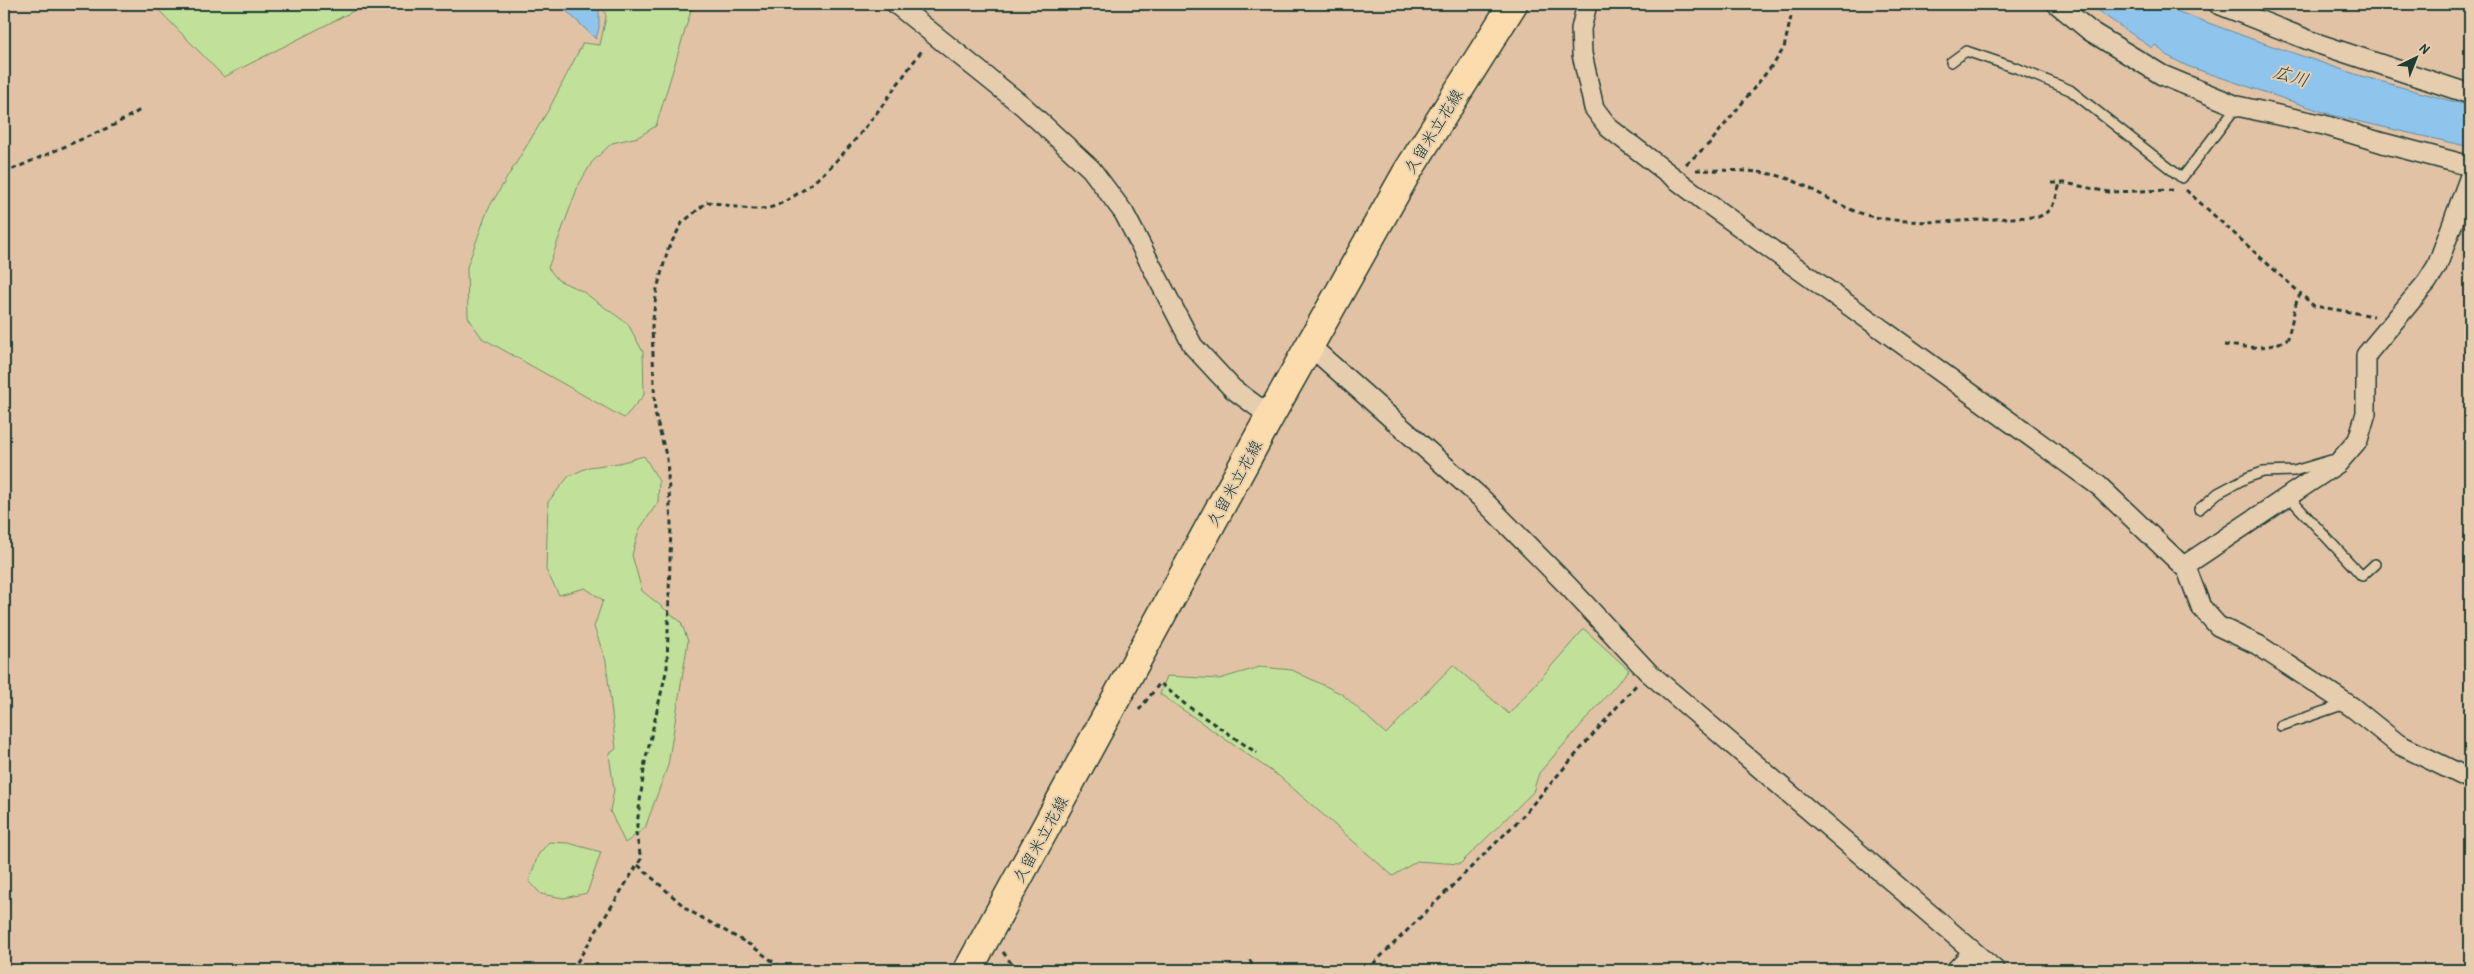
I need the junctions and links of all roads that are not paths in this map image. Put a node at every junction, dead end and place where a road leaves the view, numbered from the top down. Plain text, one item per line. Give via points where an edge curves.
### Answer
1 (896, 4) edge
2 (1513, 4) edge
3 (1587, 4) edge
4 (2057, 4) edge
5 (2218, 4) edge
6 (1951, 62) dead end
7 (2470, 94) edge
8 (2237, 106) junction
9 (2470, 166) edge
10 (2470, 176) edge
11 (1309, 345) junction
12 (1270, 416) junction
13 (2343, 457) junction
14 (2288, 496) junction
15 (2199, 509) dead end
16 (2375, 564) dead end
17 (2184, 566) junction
18 (2346, 704) junction
19 (2281, 726) dead end
20 (2470, 779) edge
21 (1973, 952) junction
22 (968, 970) edge
23 (1956, 970) edge
24 (1995, 970) edge

1 - 12 street via 1023,106 1091,169 1124,213 1193,346 1233,389
2 - 11 main road, 久留米立花線 via 1406,174
3 - 17 street via 1581,29 1582,54 1594,108 1609,128 1707,203 2099,486
4 - 8 street via 2090,31 2162,75
5 - 7 street via 2316,43
6 - 8 lane via 1966,51 2070,90 2182,178
8 - 9 street via 2324,125
10 - 13 street via 2437,266 2366,355 2366,413 2358,440
11 - 12 main road, 久留米立花線
11 - 21 street via 1481,498 1648,672
12 - 22 main road, 久留米立花線
13 - 14 street
13 - 15 lane via 2294,471 2263,472 2246,478 2218,493
14 - 16 lane via 2362,576
14 - 17 street
17 - 18 street via 2201,607 2218,626 2258,645
18 - 19 lane
18 - 20 street via 2398,744
21 - 23 street
21 - 24 street

